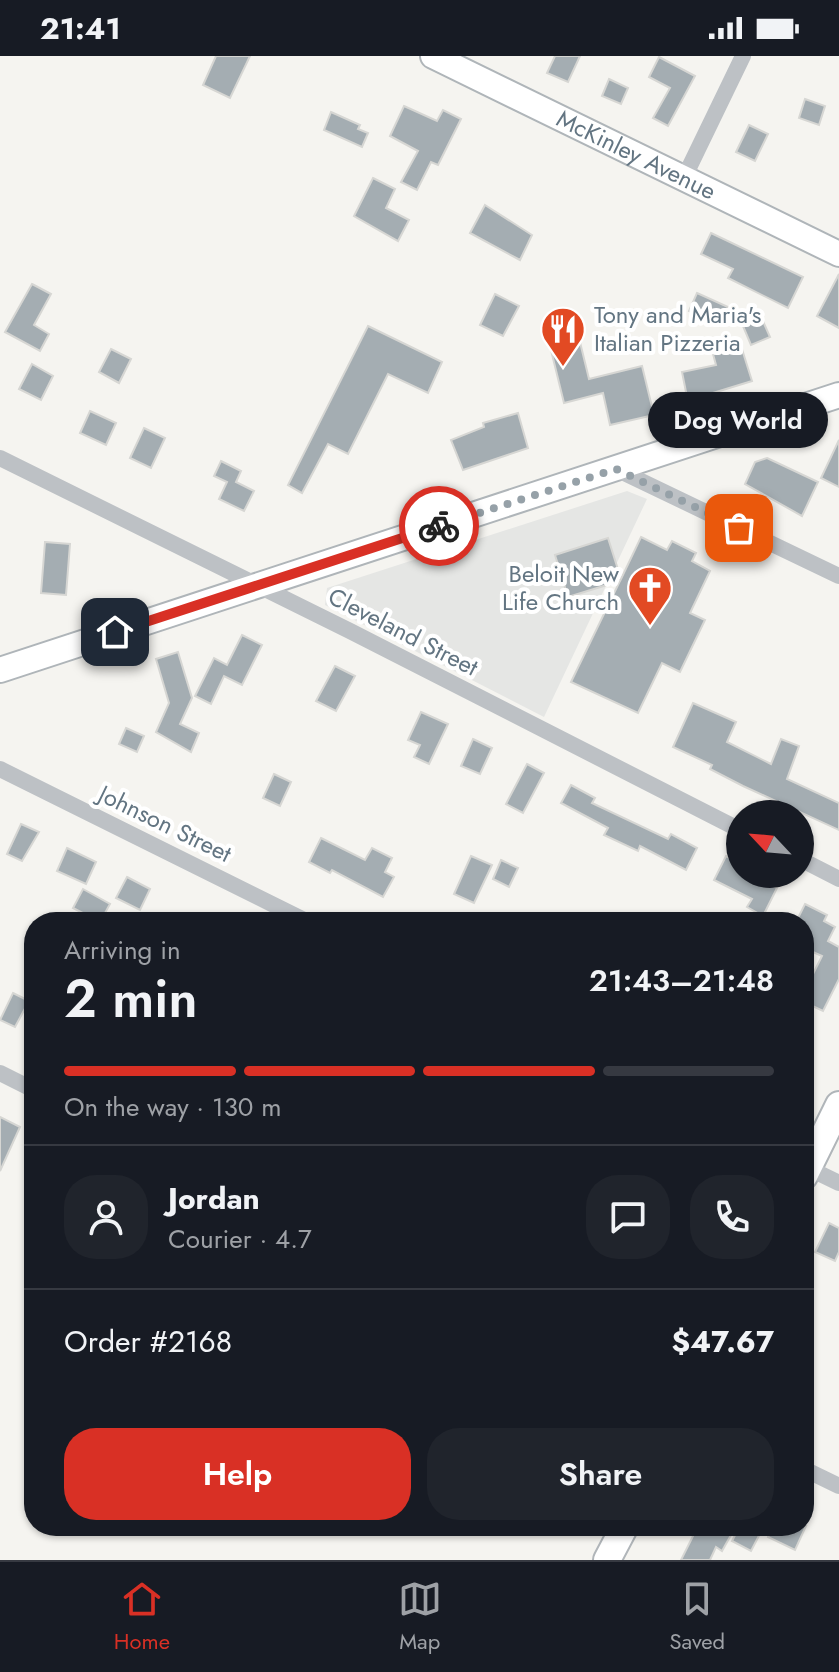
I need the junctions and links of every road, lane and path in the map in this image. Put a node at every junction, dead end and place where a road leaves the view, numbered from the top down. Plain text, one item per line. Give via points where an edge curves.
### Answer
1 (433, 56) edge
2 (743, 56) edge
3 (684, 178) junction
4 (839, 254) edge
5 (839, 395) edge
6 (0, 458) edge
7 (616, 469) junction
8 (839, 576) edge
9 (258, 586) junction
10 (0, 670) edge
11 (0, 769) edge
12 (726, 823) edge
13 (814, 866) edge
14 (839, 879) edge
15 (288, 912) edge
16 (0, 1073) edge
17 (24, 1085) edge
18 (839, 1105) edge
19 (814, 1153) edge
20 (814, 1173) edge
21 (839, 1183) edge
22 (814, 1474) edge
23 (839, 1486) edge
24 (620, 1536) edge
25 (607, 1560) edge

1 - 3 main road, McKinley Avenue
2 - 3 street
3 - 4 main road, McKinley Avenue
5 - 7 main road
6 - 9 street, Cleveland Street
7 - 8 street
7 - 9 main road
9 - 10 main road
9 - 12 street, Cleveland Street
11 - 15 street, Johnson Street
13 - 14 street
16 - 17 street
18 - 19 main road
20 - 21 street
22 - 23 street
24 - 25 main road

